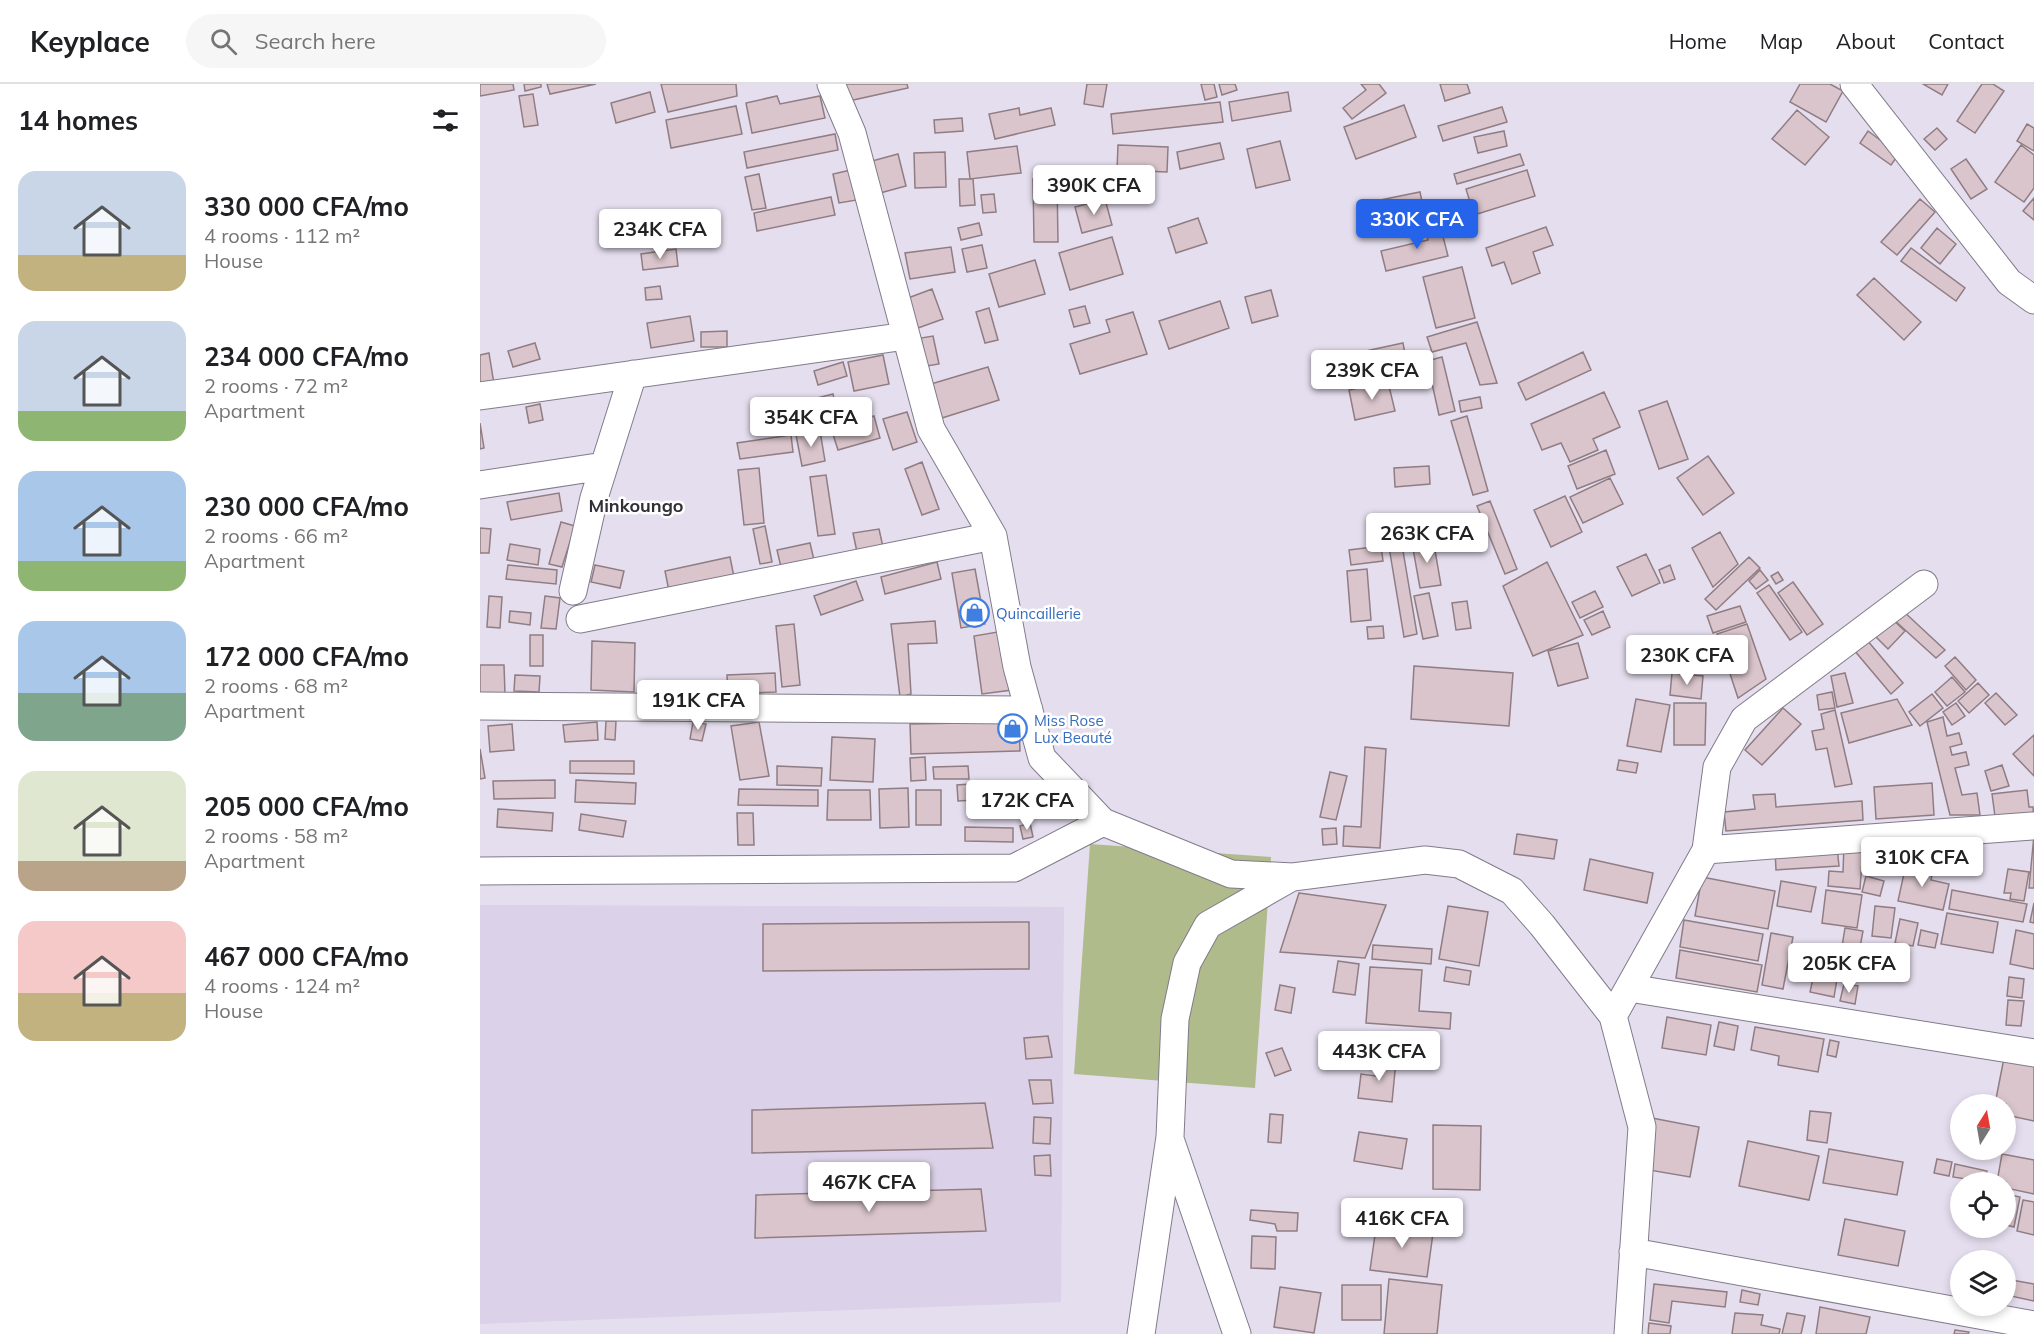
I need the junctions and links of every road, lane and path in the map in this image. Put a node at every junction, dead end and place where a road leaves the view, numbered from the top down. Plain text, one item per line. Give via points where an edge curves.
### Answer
1 (831, 84) edge
2 (1854, 84) edge
3 (2034, 300) edge
4 (906, 336) junction
5 (633, 374) junction
6 (480, 396) edge
7 (604, 466) junction
8 (480, 485) edge
9 (993, 536) junction
10 (1924, 584) dead end
11 (573, 591) dead end
12 (580, 619) dead end
13 (480, 706) edge
14 (1029, 710) junction
15 (1103, 822) junction
16 (2032, 826) dead end
17 (1706, 850) junction
18 (480, 871) edge
19 (1293, 877) junction
20 (1629, 988) junction
21 (1613, 1016) junction
22 (2034, 1053) edge
23 (1170, 1137) junction
24 (1634, 1252) junction
25 (2034, 1325) edge
26 (1141, 1334) edge
27 (1237, 1334) edge
28 (1628, 1334) edge

1 - 4 street via 852,133
2 - 3 street via 2009,282
4 - 5 street
4 - 9 street via 931,429
5 - 6 street
5 - 7 street
7 - 8 street
7 - 11 street
9 - 12 street
9 - 14 street via 1017,667
10 - 17 street via 1744,719 1718,767
13 - 14 street
14 - 15 street via 1042,758
15 - 18 street via 1014,868
15 - 19 street via 1231,874
16 - 17 street
17 - 20 street
19 - 21 street via 1425,860 1459,864 1512,891
19 - 23 street via 1209,925 1187,963 1175,1019
20 - 21 street
20 - 22 street
21 - 24 street via 1642,1127
23 - 26 street
23 - 27 street
24 - 25 street
24 - 28 street

